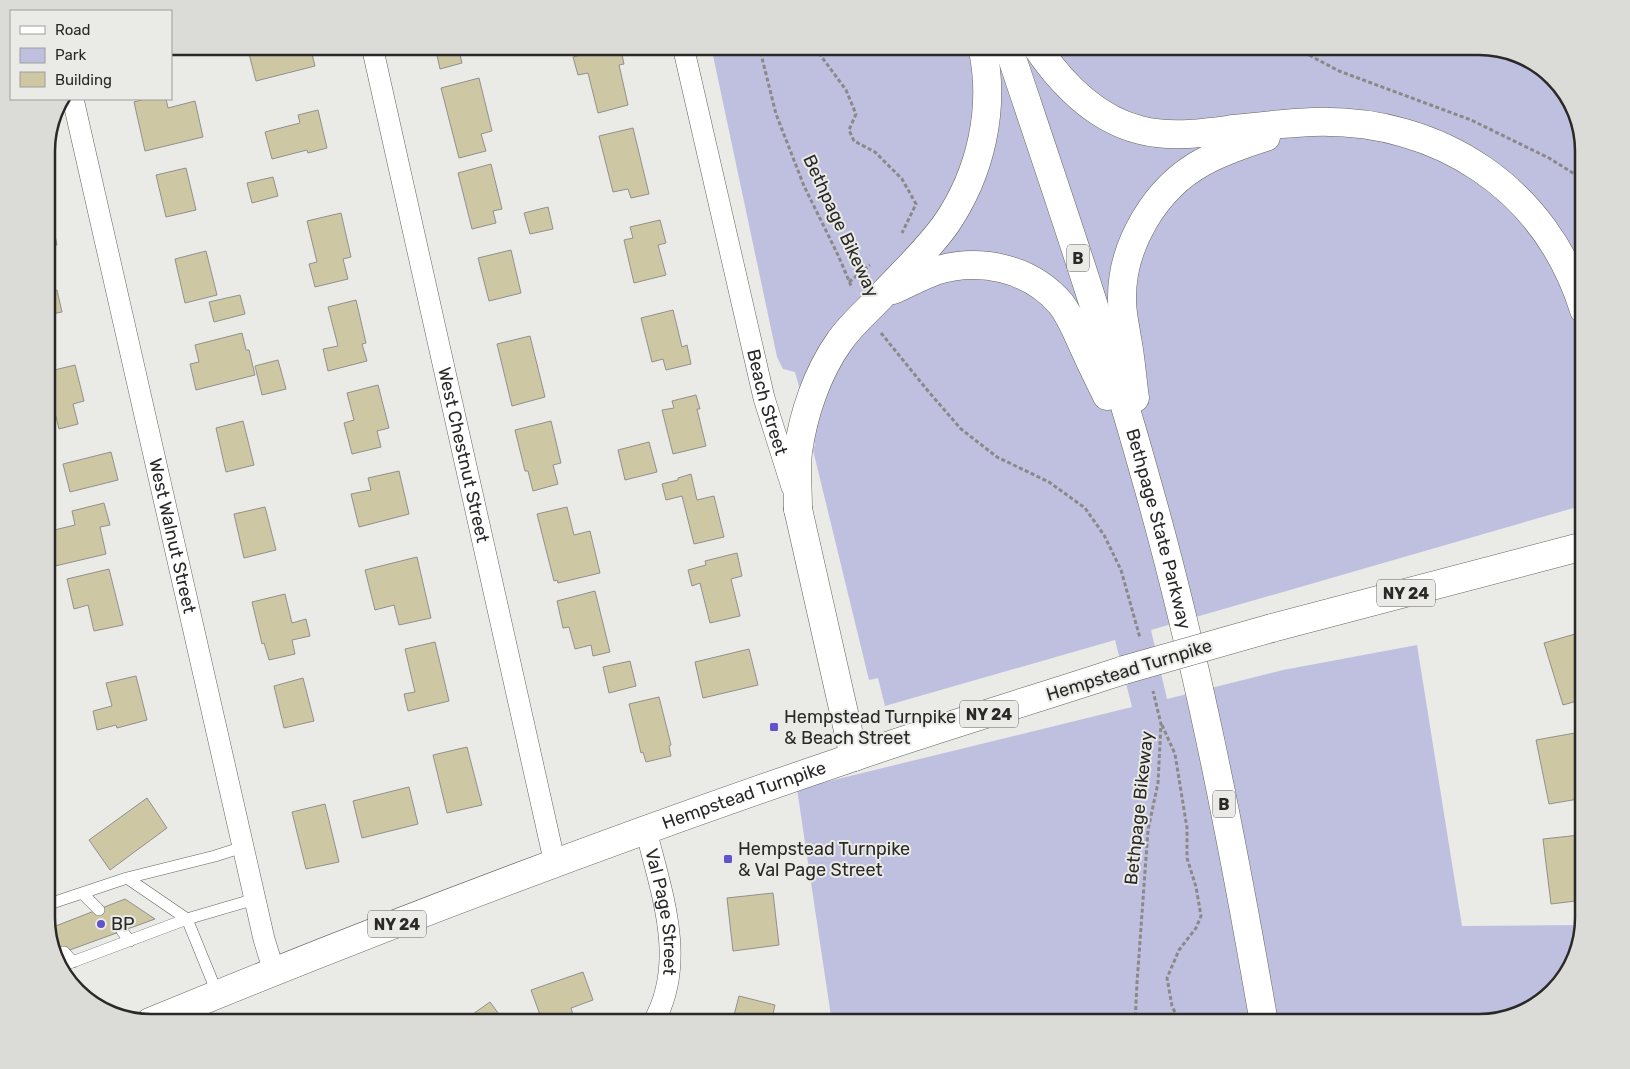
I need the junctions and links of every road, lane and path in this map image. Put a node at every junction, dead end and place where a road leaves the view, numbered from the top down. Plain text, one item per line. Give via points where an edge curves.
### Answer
1 (374, 55) edge
2 (685, 55) edge
3 (761, 55) edge
4 (821, 55) edge
5 (984, 55) edge
6 (1011, 55) edge
7 (1043, 55) edge
8 (1309, 55) edge
9 (73, 100) edge
10 (1313, 122) junction
11 (1575, 174) edge
12 (900, 236) dead end
13 (876, 260) dead end
14 (849, 282) junction
15 (1575, 288) edge
16 (874, 302) junction
17 (1144, 472) junction
18 (798, 509) junction
19 (1575, 548) edge
20 (1141, 643) dead end
21 (1152, 688) dead end
22 (1162, 724) junction
23 (854, 757) junction
24 (646, 830) junction
25 (243, 847) junction
26 (554, 864) junction
27 (127, 878) junction
28 (82, 893) junction
29 (255, 899) junction
30 (55, 902) edge
31 (99, 910) dead end
32 (187, 920) junction
33 (122, 931) dead end
34 (130, 941) junction
35 (64, 952) dead end
36 (73, 962) junction
37 (67, 964) edge
38 (274, 972) junction
39 (218, 995) junction
40 (170, 1014) edge
41 (656, 1014) edge
42 (1135, 1014) edge
43 (1176, 1014) edge
44 (1262, 1014) edge

1 - 26 street, West Chestnut Street
2 - 18 street, Beach Street via 764,398
3 - 14 path, Bethpage Bikeway via 776,114 804,186
4 - 12 path via 846,90 856,114 849,130 854,141 875,152 902,179 916,204
5 - 16 main road via 986,116 974,170 945,224
6 - 17 main road, Bethpage State Parkway / B
7 - 10 main road via 1087,103 1139,130 1197,134
8 - 11 path via 1339,71 1471,120
9 - 25 street, West Walnut Street
10 - 15 main road via 1383,127 1433,143 1483,169 1528,208 1564,260
10 - 17 main road via 1239,146 1202,163 1186,173 1160,199 1140,229 1127,261 1122,299
13 - 14 path
14 - 16 path, Bethpage Bikeway via 855,294
16 - 17 main road via 934,272 967,264 1002,268 1036,283 1061,305 1073,324
16 - 18 main road via 838,343 809,405 798,453
16 - 20 path, Bethpage Bikeway via 878,329 962,429 997,458 1048,482 1085,508 1122,570
17 - 44 main road, Bethpage State Parkway / B via 1203,705
18 - 23 main road, Beach Street
19 - 23 main road, Hempstead Turnpike / NY 24, bridge via 1124,670
21 - 22 path, Bethpage Bikeway
22 - 42 path, Bethpage Bikeway via 1158,783 1148,830
22 - 43 path via 1175,754 1187,828 1187,858 1201,916 1167,978
23 - 24 main road, Hempstead Turnpike / NY 24
24 - 26 main road, Hempstead Turnpike / NY 24
24 - 41 street, Val Page Street via 666,909 671,960 668,984
25 - 27 lane
25 - 29 street, West Walnut Street
26 - 38 main road, Hempstead Turnpike / NY 24
27 - 28 lane
27 - 32 lane
28 - 30 lane
28 - 31 lane
29 - 32 lane
29 - 38 street, West Walnut Street
32 - 34 lane
32 - 39 lane
33 - 34 lane
34 - 36 lane
35 - 36 lane
36 - 37 lane
38 - 39 main road, Hempstead Turnpike / NY 24
39 - 40 main road, Hempstead Turnpike / NY 24

